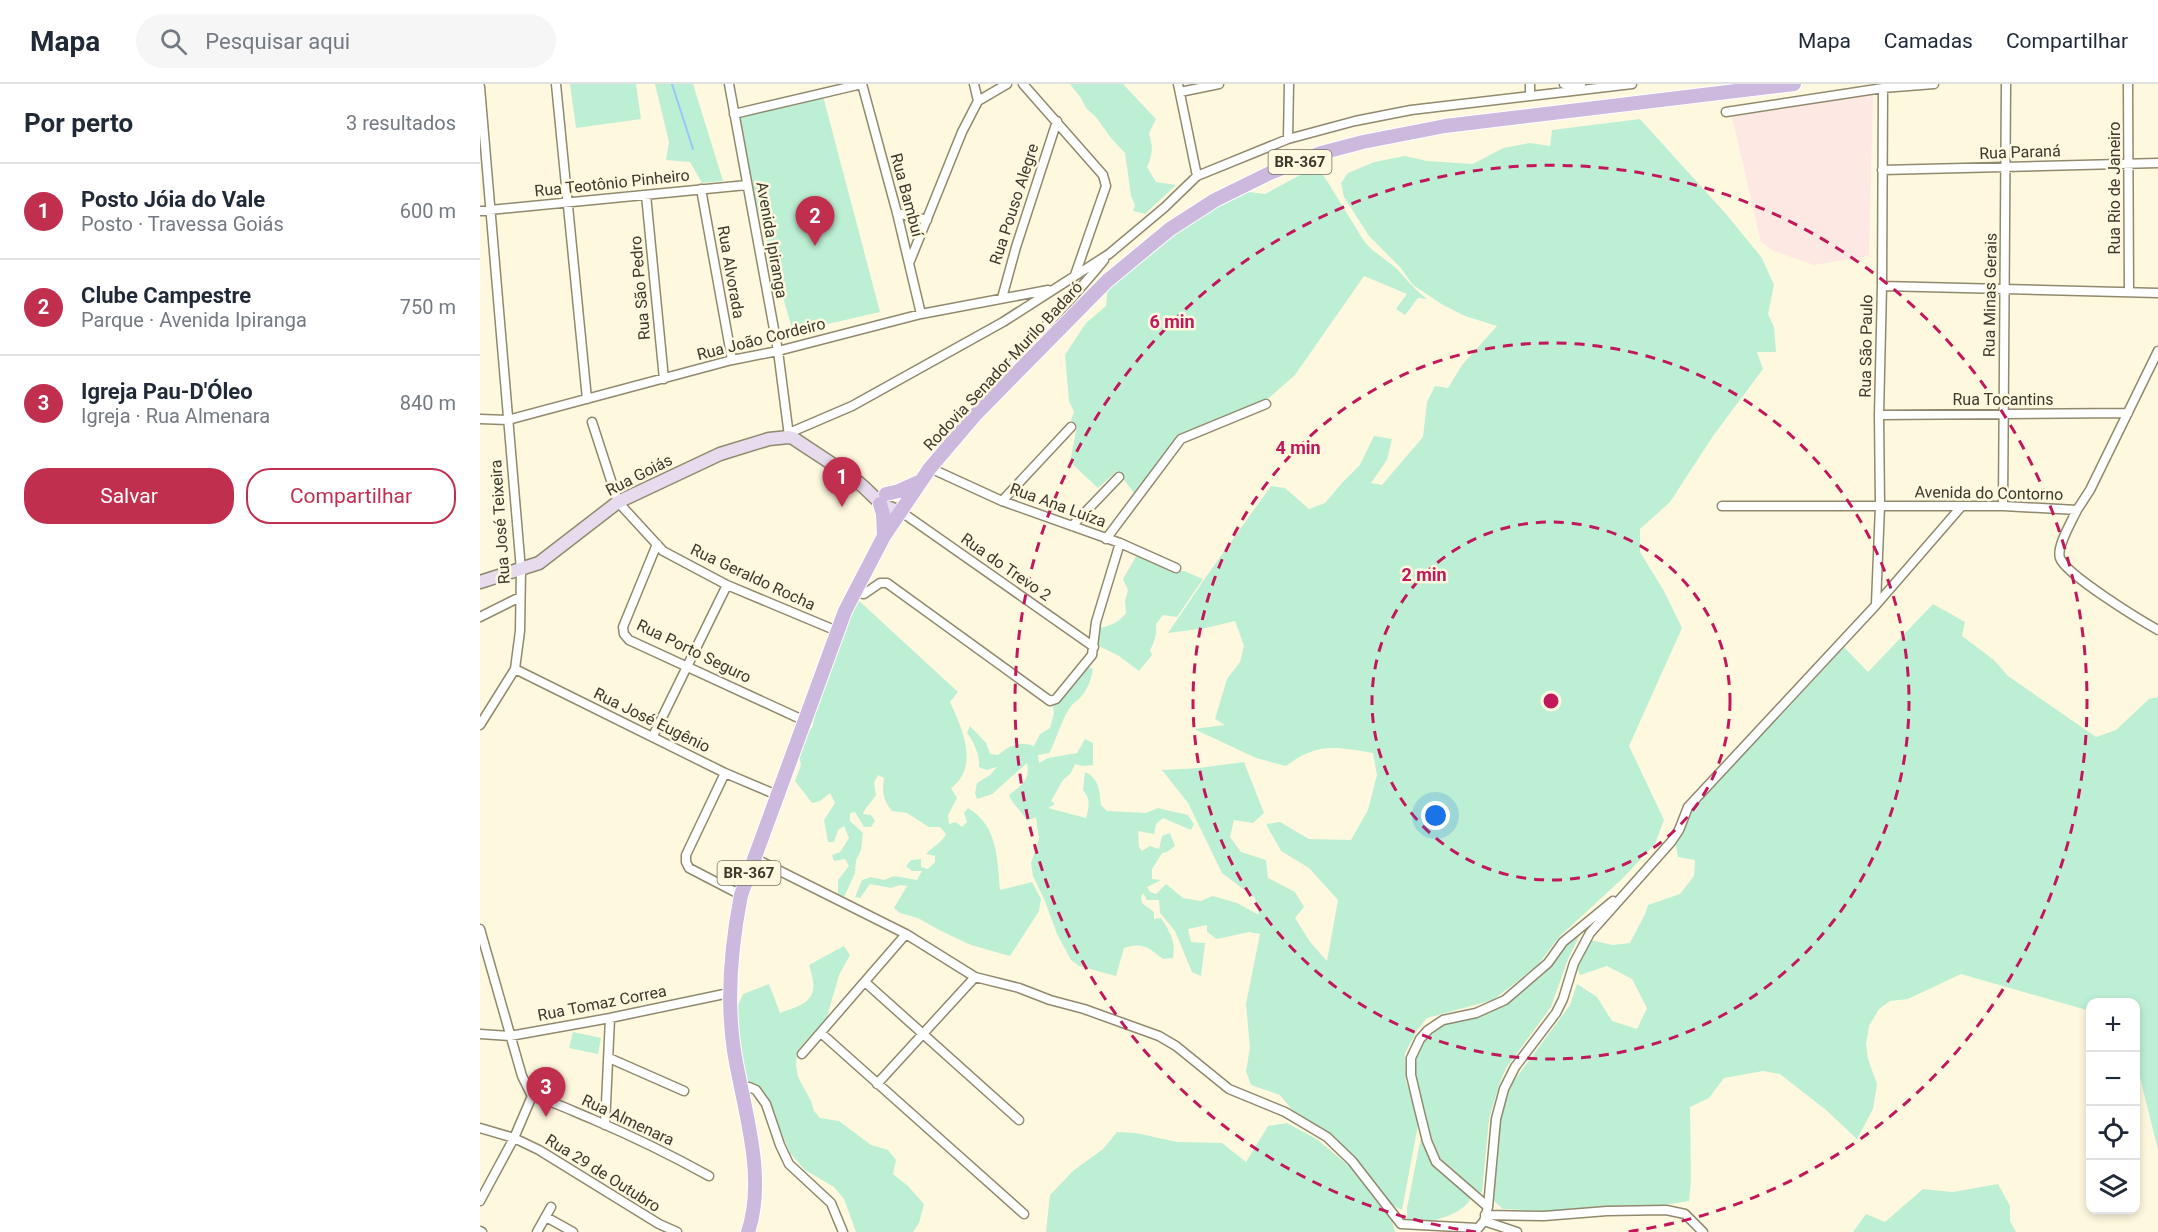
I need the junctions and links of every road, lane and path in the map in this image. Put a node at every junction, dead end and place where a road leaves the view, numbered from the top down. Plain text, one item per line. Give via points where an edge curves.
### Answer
1 (556, 84) edge
2 (729, 84) edge
3 (862, 84) edge
4 (974, 84) edge
5 (1007, 84) edge
6 (1023, 84) edge
7 (1219, 84) edge
8 (1289, 84) edge
9 (1530, 84) edge
10 (1564, 84) edge
11 (1632, 84) edge
12 (1794, 84) edge
13 (1934, 84) edge
14 (2006, 84) edge
15 (2128, 84) edge
16 (480, 87) edge
17 (1179, 88) edge
18 (1596, 88) junction
19 (1883, 88) junction
20 (1530, 96) junction
21 (978, 101) junction
22 (1726, 112) dead end
23 (734, 114) junction
24 (1057, 120) junction
25 (1288, 139) junction
26 (2158, 162) edge
27 (2128, 163) junction
28 (2006, 167) junction
29 (1882, 170) junction
30 (1197, 176) junction
31 (747, 185) junction
32 (701, 189) junction
33 (646, 195) junction
34 (567, 202) junction
35 (480, 211) edge
36 (491, 211) junction
37 (897, 213) junction
38 (927, 220) junction
39 (1109, 254) junction
40 (910, 262) junction
41 (1074, 276) junction
42 (1882, 286) junction
43 (2005, 289) junction
44 (1052, 290) junction
45 (2129, 292) junction
46 (2158, 293) edge
47 (1002, 298) junction
48 (921, 314) junction
49 (778, 351) junction
50 (2158, 351) edge
51 (732, 360) junction
52 (664, 379) junction
53 (587, 399) junction
54 (1266, 404) dead end
55 (2128, 413) junction
56 (976, 414) junction
57 (2003, 414) junction
58 (1879, 415) junction
59 (480, 419) edge
60 (508, 420) junction
61 (592, 422) dead end
62 (1071, 427) dead end
63 (790, 436) junction
64 (930, 468) junction
65 (1119, 477) dead end
66 (921, 481) junction
67 (883, 499) junction
68 (1002, 501) junction
69 (618, 502) junction
70 (1722, 506) dead end
71 (1880, 506) junction
72 (2003, 506) junction
73 (1961, 507) junction
74 (2077, 510) junction
75 (900, 511) junction
76 (1072, 526) junction
77 (884, 536) junction
78 (1106, 539) junction
79 (1120, 543) junction
80 (657, 544) junction
81 (1176, 568) dead end
82 (521, 570) junction
83 (480, 582) edge
84 (727, 585) junction
85 (853, 592) junction
86 (520, 597) junction
87 (1876, 604) junction
88 (480, 617) edge
89 (2158, 630) edge
90 (837, 631) junction
91 (1094, 647) junction
92 (687, 667) junction
93 (515, 669) junction
94 (805, 721) junction
95 (480, 725) edge
96 (653, 736) junction
97 (725, 774) junction
98 (777, 795) junction
99 (754, 858) junction
100 (1627, 891) junction
101 (741, 895) junction
102 (480, 929) edge
103 (906, 934) junction
104 (482, 945) edge
105 (975, 977) junction
106 (865, 981) junction
107 (729, 993) junction
108 (610, 1018) junction
109 (821, 1033) junction
110 (480, 1034) edge
111 (921, 1034) junction
112 (510, 1036) junction
113 (802, 1054) dead end
114 (609, 1058) junction
115 (877, 1084) junction
116 (741, 1087) junction
117 (684, 1091) dead end
118 (532, 1096) junction
119 (1019, 1120) dead end
120 (605, 1125) junction
121 (480, 1128) edge
122 (514, 1138) junction
123 (709, 1176) dead end
124 (480, 1201) edge
125 (551, 1207) dead end
126 (1024, 1214) dead end
127 (1486, 1214) junction
128 (546, 1217) junction
129 (1402, 1229) edge
130 (1476, 1230) edge
131 (540, 1231) edge
132 (573, 1232) edge
133 (677, 1232) edge
134 (748, 1232) edge
135 (843, 1232) edge
136 (1517, 1232) edge
137 (1703, 1232) edge

1 - 34 street
2 - 23 street, Avenida Ipiranga
3 - 23 street
3 - 37 street, Rua Bambuí
4 - 21 street
5 - 21 street
6 - 24 street
7 - 17 street
8 - 25 street
9 - 20 street
10 - 18 street
11 - 18 street
12 - 56 main road, Rodovia Senador Murilo Badaró / BR-367 via 1445,126 1321,153 1270,173 1215,200 1107,281
13 - 19 street
14 - 28 street, Rua Minas Gerais
15 - 27 street, Rua Rio de Janeiro
16 - 36 street, Rua José Teixeira
17 - 30 street
18 - 20 street
19 - 22 street
19 - 29 street, Rua São Paulo
20 - 25 street via 1411,110
21 - 38 street
23 - 31 street, Avenida Ipiranga
24 - 41 street via 1103,175 1106,186
24 - 47 street, Rua Pouso Alegre
25 - 30 street
26 - 27 street, Rua Paraná
27 - 28 street, Rua Paraná
27 - 45 street, Rua Rio de Janeiro
28 - 29 street, Rua Paraná
28 - 43 street, Rua Minas Gerais
29 - 42 street, Rua São Paulo
30 - 39 street
31 - 32 street, Rua Teotônio Pinheiro
31 - 49 street, Avenida Ipiranga
32 - 33 street, Rua Teotônio Pinheiro
32 - 51 street, Rua Alvorada
33 - 34 street, Rua Teotônio Pinheiro
33 - 52 street, Rua São Pedro
34 - 36 street, Rua Teotônio Pinheiro
34 - 53 street
35 - 36 street, Rua Teotônio Pinheiro
36 - 60 street, Rua José Teixeira
37 - 38 street
37 - 40 street, Rua Bambuí
38 - 40 street
39 - 41 street, Rua Goiás
39 - 56 street via 1004,373
40 - 48 street, Rua Bambuí
41 - 44 street, Rua Goiás
42 - 43 street
42 - 58 street, Rua São Paulo
43 - 45 street
43 - 57 street, Rua Minas Gerais
44 - 47 street, Rua João Cordeiro
44 - 63 street, Rua Goiás via 1003,322
45 - 46 street
47 - 48 street, Rua João Cordeiro
48 - 49 street, Rua João Cordeiro
49 - 51 street, Rua João Cordeiro
49 - 63 street, Avenida Ipiranga
50 - 55 street, Avenida do Contorno
51 - 52 street, Rua João Cordeiro
52 - 53 street, Rua João Cordeiro
53 - 60 street, Rua João Cordeiro
54 - 78 street via 1178,442
55 - 57 street, Rua Tocantins
55 - 74 street, Avenida do Contorno
56 - 64 main road, Rodovia Senador Murilo Badaró / BR-367
57 - 58 street, Rua Tocantins
57 - 72 street, Rua Minas Gerais
58 - 71 street, Rua São Paulo
59 - 60 street, Rua João Cordeiro
60 - 82 street, Rua José Teixeira
61 - 69 street, Rua Geraldo Rocha
62 - 68 street
63 - 67 street
63 - 69 street, Rua Goiás via 720,454
64 - 66 main road, Rodovia Senador Murilo Badaró / BR-367
64 - 68 street, Rua Ana Luíza
65 - 76 street
66 - 67 main road
66 - 75 main road, Rodovia Senador Murilo Badaró / BR-367
67 - 75 street via 896,501
67 - 77 main road
68 - 76 street, Rua Ana Luíza
69 - 80 street, Rua Geraldo Rocha
69 - 82 street, Rua Goiás via 548,557
70 - 71 street, Avenida do Contorno
71 - 73 street, Avenida do Contorno
71 - 87 street, Rua São Paulo
72 - 73 street, Avenida do Contorno
72 - 74 street, Avenida do Contorno
73 - 87 street
74 - 89 street via 2060,549 2063,564
75 - 77 main road, Rodovia Senador Murilo Badaró / BR-367
75 - 91 street, Rua do Trevo 2
76 - 78 street, Rua Ana Luíza
77 - 85 main road, Rodovia Senador Murilo Badaró / BR-367
78 - 79 street, Rua Ana Luíza
79 - 81 street, Rua Ana Luíza
79 - 91 street via 1096,622
80 - 84 street, Rua Geraldo Rocha via 663,551
80 - 92 street, Rua Porto Seguro via 623,627 624,634
82 - 83 street, Rua Goiás
82 - 86 street, Rua José Teixeira
84 - 90 street, Rua Geraldo Rocha
84 - 92 street
85 - 90 main road, Rodovia Senador Murilo Badaró / BR-367
85 - 91 street via 864,594 887,583 1050,701 1088,662
86 - 88 street
86 - 93 street, Rua José Teixeira
87 - 100 street via 1688,807 1676,836
90 - 94 main road, Rodovia Senador Murilo Badaró / BR-367
92 - 94 street, Rua Porto Seguro
92 - 96 street
93 - 95 street
93 - 96 street, Rua José Eugênio
94 - 98 main road, Rodovia Senador Murilo Badaró / BR-367
96 - 97 street, Rua José Eugênio
97 - 98 street, Rua José Eugênio
97 - 101 street via 686,862 689,868
98 - 99 main road, Rodovia Senador Murilo Badaró / BR-367
99 - 101 main road, Rodovia Senador Murilo Badaró / BR-367
99 - 103 street
100 - 127 street via 1585,940 1556,1013 1515,1067 1504,1089 1496,1119
100 - 127 street via 1563,942 1548,963 1505,1000 1476,1013 1443,1020 1419,1039 1411,1058 1411,1075 1436,1162
101 - 107 main road, Rodovia Senador Murilo Badaró / BR-367 via 732,938
102 - 104 street
103 - 105 street
103 - 106 street
104 - 112 street
105 - 111 street
105 - 129 street via 1094,1013 1176,1046 1229,1089 1285,1112 1327,1137 1352,1161
106 - 109 street
106 - 111 street
107 - 108 street, Rua Tomaz Correa
107 - 116 main road, Rodovia Senador Murilo Badaró / BR-367
108 - 112 street, Rua Tomaz Correa
108 - 114 street
109 - 113 street
109 - 115 street
110 - 112 street, Rua Tomaz Correa
111 - 115 street
111 - 119 street
112 - 118 street
114 - 117 street
114 - 120 street
115 - 126 street
116 - 134 main road, Rodovia Senador Murilo Badaró / BR-367 via 753,1161 755,1204
116 - 135 street via 756,1090 766,1104 789,1164 831,1203
118 - 120 street, Rua Almenara
118 - 122 street
120 - 123 street, Rua Almenara
121 - 122 street, Rua 29 de Outubro
122 - 124 street
122 - 133 street, Rua 29 de Outubro
125 - 128 street
127 - 130 street
127 - 136 street
127 - 137 street via 1544,1216 1666,1210 1685,1214
128 - 131 street
128 - 132 street
129 - 130 street

